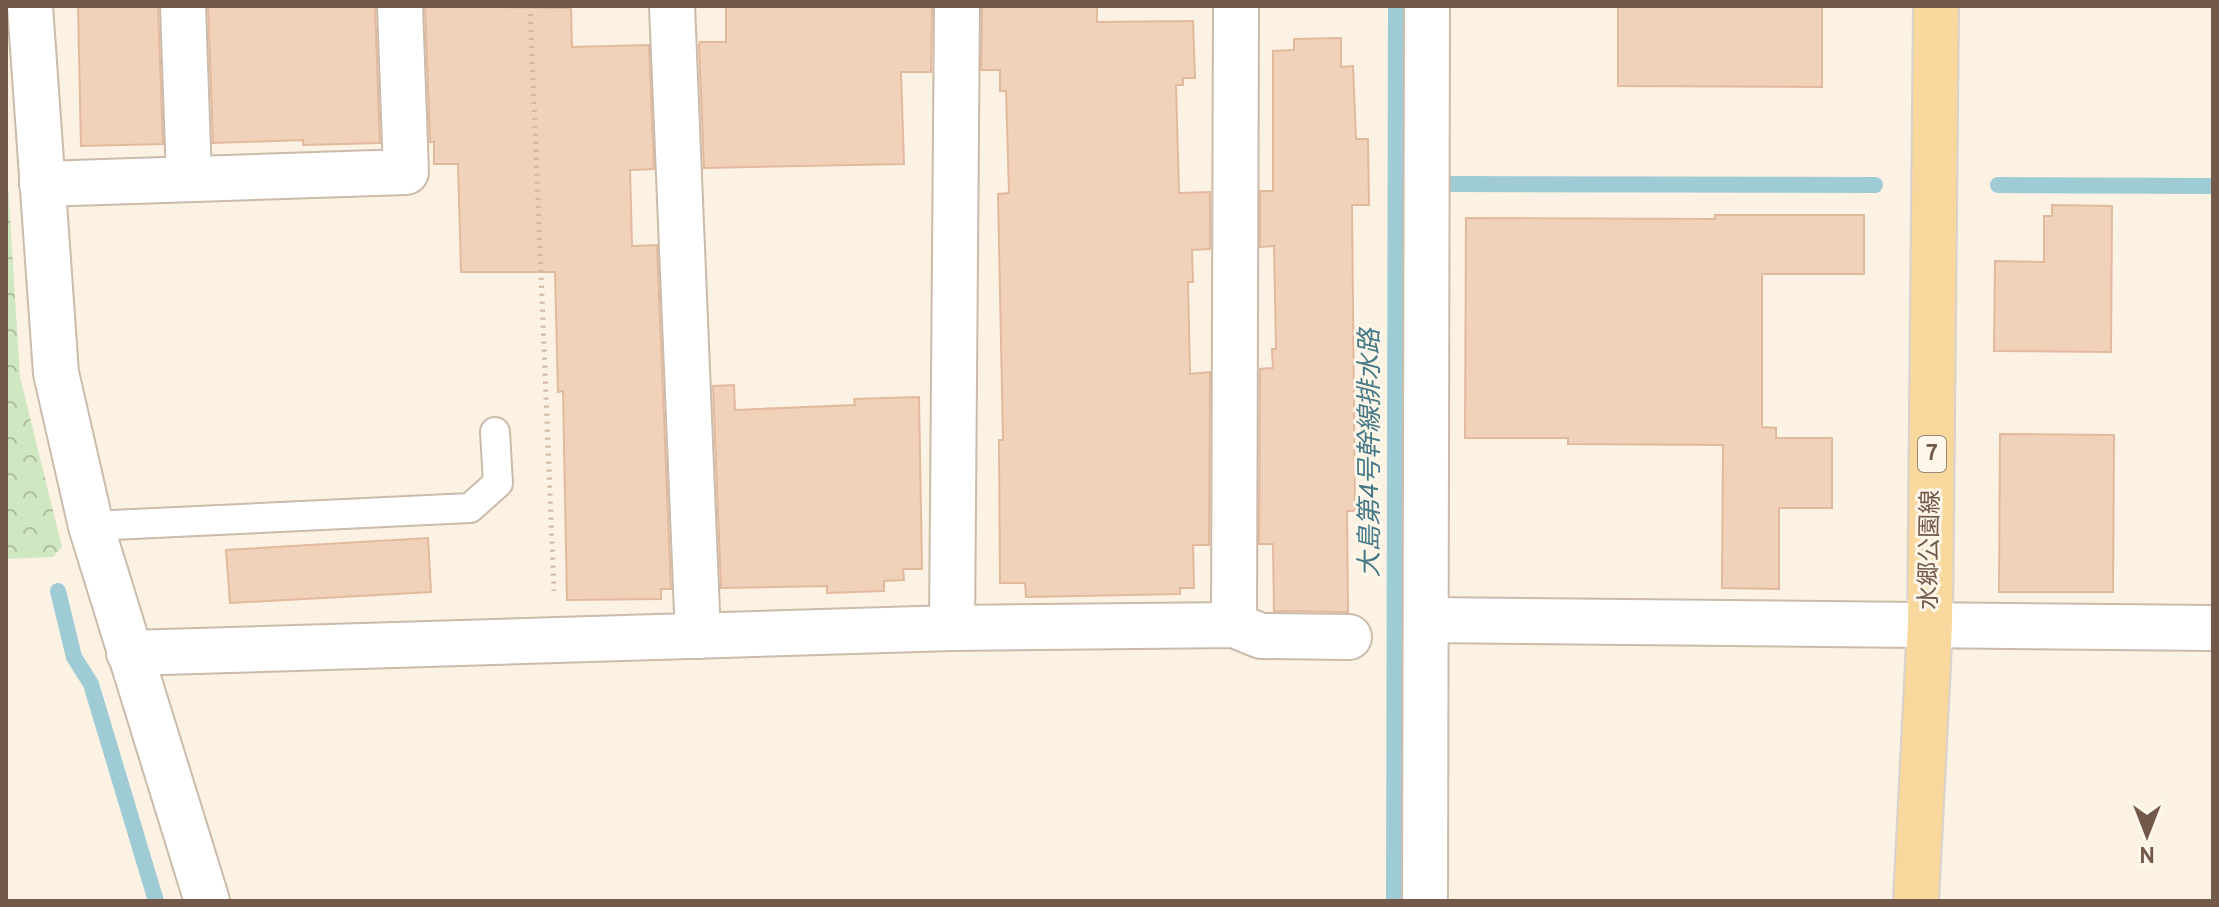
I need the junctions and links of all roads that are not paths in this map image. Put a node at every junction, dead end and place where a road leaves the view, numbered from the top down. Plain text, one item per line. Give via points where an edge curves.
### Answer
1 (30, 6) edge
2 (183, 6) edge
3 (400, 6) edge
4 (672, 6) edge
5 (957, 6) edge
6 (1236, 6) edge
7 (1427, 6) edge
8 (1936, 6) edge
9 (189, 179) junction
10 (42, 184) junction
11 (495, 432) dead end
12 (91, 526) junction
13 (1427, 620) junction
14 (1930, 624) junction
15 (1234, 625) junction
16 (952, 628) junction
17 (2213, 628) edge
18 (698, 636) junction
19 (1349, 637) dead end
20 (129, 653) junction
21 (207, 901) edge
22 (1425, 901) edge
23 (1916, 901) edge

1 - 10 street
2 - 9 street
3 - 9 street via 406,172
4 - 18 street
5 - 16 street
6 - 15 street
7 - 13 street
8 - 14 main road, 水郷公園線 / 7
9 - 10 street
10 - 12 street via 56,373
11 - 12 lane via 498,483 470,508
12 - 20 street
13 - 14 street
13 - 22 street
14 - 17 street
14 - 23 main road, 水郷公園線 / 7
15 - 16 street
15 - 19 street via 1261,636
16 - 18 street
18 - 20 street
20 - 21 street

